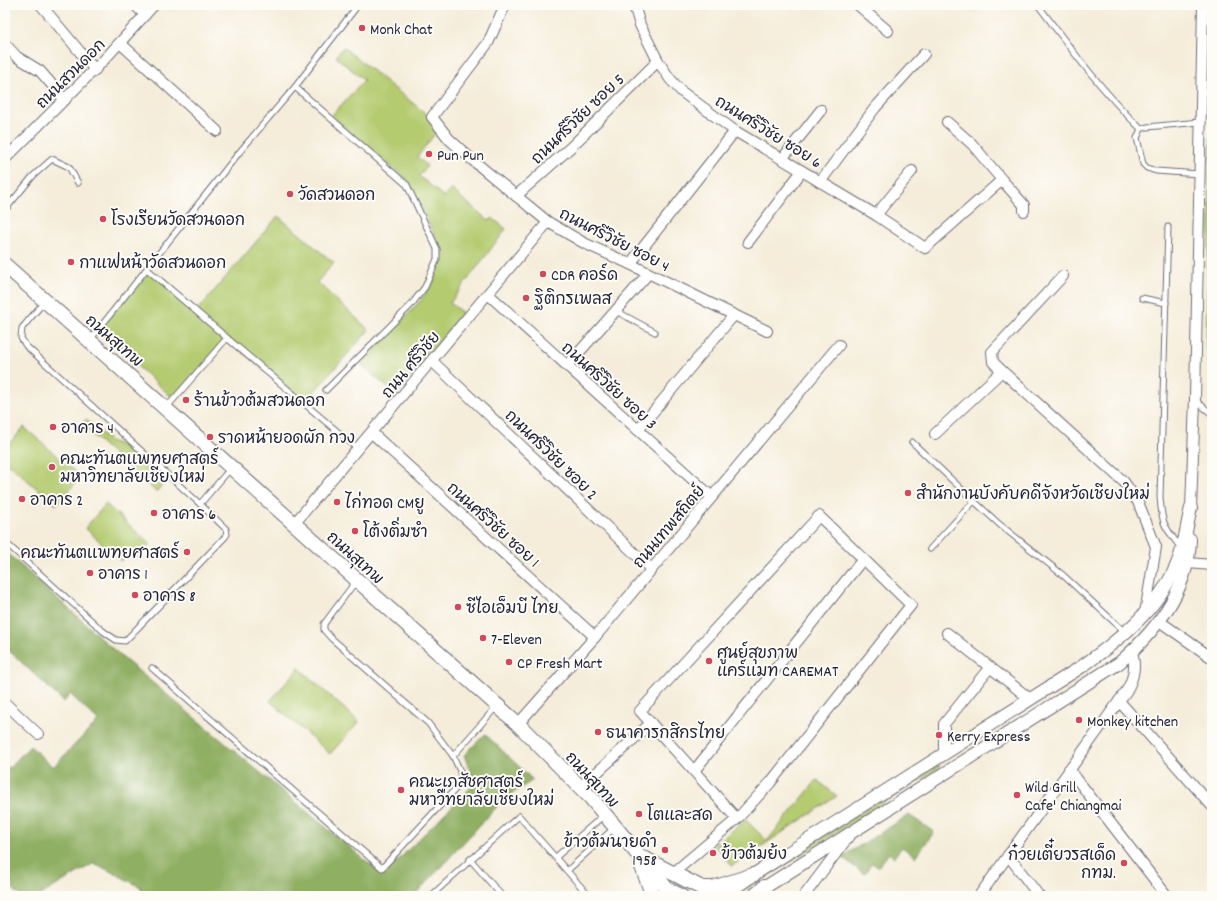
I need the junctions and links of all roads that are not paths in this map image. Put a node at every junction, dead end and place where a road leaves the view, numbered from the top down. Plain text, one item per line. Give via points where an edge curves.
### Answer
1 (41, 5) edge
2 (135, 5) edge
3 (154, 5) edge
4 (358, 5) edge
5 (505, 5) edge
6 (634, 5) edge
7 (858, 5) edge
8 (1038, 5) edge
9 (1203, 5) edge
10 (145, 15) junction
11 (888, 31) dead end
12 (120, 43) junction
13 (5, 44) edge
14 (924, 54) dead end
15 (658, 61) junction
16 (95, 70) junction
17 (295, 87) junction
18 (65, 100) junction
19 (821, 110) dead end
20 (947, 122) dead end
21 (1200, 122) junction
22 (1140, 129) junction
23 (217, 131) dead end
24 (734, 131) junction
25 (5, 159) edge
26 (782, 160) junction
27 (802, 171) junction
28 (912, 171) dead end
29 (1199, 174) junction
30 (1002, 180) junction
31 (820, 182) junction
32 (78, 183) dead end
33 (516, 196) junction
34 (5, 210) edge
35 (1024, 211) dead end
36 (876, 215) junction
37 (548, 222) junction
38 (1168, 227) dead end
39 (748, 242) dead end
40 (630, 264) junction
41 (5, 265) edge
42 (147, 269) junction
43 (648, 274) junction
44 (1063, 276) dead end
45 (488, 294) junction
46 (1142, 298) dead end
47 (45, 301) junction
48 (1166, 303) junction
49 (616, 311) junction
50 (734, 315) junction
51 (767, 331) dead end
52 (654, 332) dead end
53 (227, 338) junction
54 (89, 340) junction
55 (839, 345) dead end
56 (432, 361) junction
57 (568, 366) junction
58 (1002, 371) junction
59 (326, 390) dead end
60 (1195, 400) junction
61 (166, 408) junction
62 (1212, 414) edge
63 (638, 430) junction
64 (372, 433) junction
65 (935, 434) dead end
66 (912, 442) dead end
67 (358, 449) junction
68 (232, 468) junction
69 (712, 497) junction
70 (974, 501) junction
71 (200, 504) junction
72 (1191, 508) junction
73 (294, 524) junction
74 (5, 542) edge
75 (930, 549) dead end
76 (1182, 549) junction
77 (863, 560) junction
78 (1188, 564) junction
79 (1212, 565) edge
80 (651, 569) junction
81 (356, 580) junction
82 (1145, 613) junction
83 (1159, 621) junction
84 (1126, 632) junction
85 (947, 633) dead end
86 (595, 637) junction
87 (1135, 649) junction
88 (1212, 658) edge
89 (990, 667) junction
90 (152, 668) dead end
91 (1030, 699) junction
92 (1119, 701) junction
93 (5, 703) edge
94 (497, 706) junction
95 (651, 722) junction
96 (518, 724) junction
97 (38, 734) dead end
98 (944, 753) junction
99 (453, 756) junction
100 (1069, 769) junction
101 (694, 771) junction
102 (580, 788) junction
103 (1212, 806) edge
104 (604, 814) junction
105 (737, 819) junction
106 (615, 828) junction
107 (851, 834) junction
108 (638, 855) junction
109 (1008, 855) junction
110 (556, 858) junction
111 (470, 860) junction
112 (568, 870) junction
113 (672, 874) junction
114 (753, 875) junction
115 (760, 892) edge
116 (667, 893) edge
117 (431, 896) edge
118 (502, 896) edge
119 (589, 896) edge
120 (653, 896) edge
121 (681, 896) edge
122 (723, 896) edge
123 (750, 896) edge
124 (804, 896) edge
125 (979, 896) edge
126 (1039, 896) edge
127 (1167, 896) edge

1 - 16 street
2 - 10 street
3 - 10 street, ถนนสวนดอก
4 - 17 lane
5 - 33 street, ถนนศรีวิชัย ซอย 4 via 488,43 432,117 449,138
6 - 15 street, ถนนศรีวิชัย ซอย 6 via 640,25
7 - 11 street
8 - 22 lane via 1086,69
9 - 21 street
10 - 12 street, ถนนสวนดอก
12 - 16 street, ถนนสวนดอก
12 - 23 street
13 - 18 street via 17,57 40,71
14 - 31 street via 874,108
15 - 24 street, ถนนศรีวิชัย ซอย 6 via 682,92
15 - 33 street, ถนนศรีวิชัย ซอย 5 via 571,147
16 - 18 street, ถนนสวนดอก
17 - 42 lane via 242,149
17 - 59 lane via 407,185 437,249 434,268 411,305
18 - 25 street, ถนนสวนดอก
19 - 26 street
20 - 30 street via 972,144
21 - 22 lane
21 - 29 street
22 - 29 lane via 1137,138 1143,164 1147,168
24 - 26 street, ถนนศรีวิชัย ซอย 6
24 - 40 street
26 - 27 street, ถนนศรีวิชัย ซอย 6
27 - 31 street, ถนนศรีวิชัย ซอย 6
27 - 39 street
28 - 36 street
29 - 60 street
30 - 35 street via 1024,205
30 - 36 street, ถนนศรีวิชัย ซอย 6 via 925,248
31 - 36 street, ถนนศรีวิชัย ซอย 6
32 - 34 lane via 69,167 52,159 33,176
33 - 37 street, ถนนศรีวิชัย ซอย 4
37 - 40 street, ถนนศรีวิชัย ซอย 4 via 584,243
37 - 45 street, ถนน ศรีวิชัย
38 - 48 lane
40 - 43 street, ถนนศรีวิชัย ซอย 4
41 - 47 main road, ถนนสุเทพ
42 - 53 lane
42 - 54 lane
43 - 49 street
43 - 50 street, ถนนศรีวิชัย ซอย 4
44 - 58 street via 992,352 993,362
45 - 56 street, ถนน ศรีวิชัย
45 - 57 street, ถนนศรีวิชัย ซอย 3
46 - 48 lane
47 - 54 main road, ถนนสุเทพ
47 - 71 lane via 22,328 21,338 26,346
48 - 76 lane via 1160,497 1162,519
49 - 52 lane
49 - 57 street
50 - 51 street, ถนนศรีวิชัย ซอย 4
50 - 63 street
53 - 61 lane
53 - 67 lane
54 - 61 main road, ถนนสุเทพ
55 - 69 street, ถนนเทพสถิตย์
56 - 64 street, ถนน ศรีวิชัย
56 - 80 street, ถนนศรีวิชัย ซอย 2
57 - 63 street, ถนนศรีวิชัย ซอย 3
58 - 65 street
58 - 82 street via 1124,482 1138,502 1156,547
60 - 62 lane
60 - 72 street
61 - 68 main road, ถนนสุเทพ
63 - 69 street, ถนนศรีวิชัย ซอย 3
64 - 67 street, ถนน ศรีวิชัย
64 - 86 street, ถนนศรีวิชัย ซอย 1
66 - 70 lane
67 - 73 street, ถนน ศรีวิชัย
68 - 71 lane
68 - 73 main road, ถนนสุเทพ
69 - 80 street, ถนนเทพสถิตย์
70 - 75 lane
70 - 84 lane
71 - 74 lane via 224,527 227,534 125,641 108,636
72 - 76 street
72 - 78 street
73 - 81 main road, ถนนสุเทพ
76 - 82 street via 1164,589
77 - 95 street via 819,516 640,711
77 - 101 street
77 - 105 street via 911,605 770,783
78 - 79 street
78 - 83 street via 1180,588
80 - 86 street, ถนนเทพสถิตย์
81 - 94 main road, ถนนสุเทพ
81 - 99 lane via 324,624 324,630 428,723
82 - 84 street
83 - 87 street
83 - 88 street
84 - 87 street
84 - 91 street via 1087,663
85 - 89 street
86 - 96 street, ถนนเทพสถิตย์
87 - 92 street via 1134,673
87 - 107 street via 1103,674
89 - 91 street
89 - 98 street via 944,724
90 - 99 lane via 382,868 461,783 460,771
91 - 98 street
92 - 100 street
92 - 103 street
93 - 97 street
94 - 96 main road, ถนนสุเทพ
94 - 99 lane
95 - 101 street
95 - 102 street
96 - 102 main road, ถนนสุเทพ
98 - 114 street
100 - 109 street
100 - 127 street
101 - 105 street
102 - 104 main road, ถนนสุเทพ
104 - 106 main road, ถนนสุเทพ
104 - 110 lane
105 - 113 street
106 - 108 main road, ถนนสุเทพ
106 - 112 lane
107 - 115 street
107 - 124 street
108 - 113 main road
108 - 116 main road, ถนนสุเทพ
108 - 120 main road
109 - 125 street
109 - 126 street
110 - 111 lane via 519,816
110 - 112 lane
111 - 117 lane
111 - 118 lane
112 - 119 lane
113 - 114 main road via 704,888 713,888
114 - 122 street
115 - 123 street
116 - 121 main road, ถนนสุเทพ

